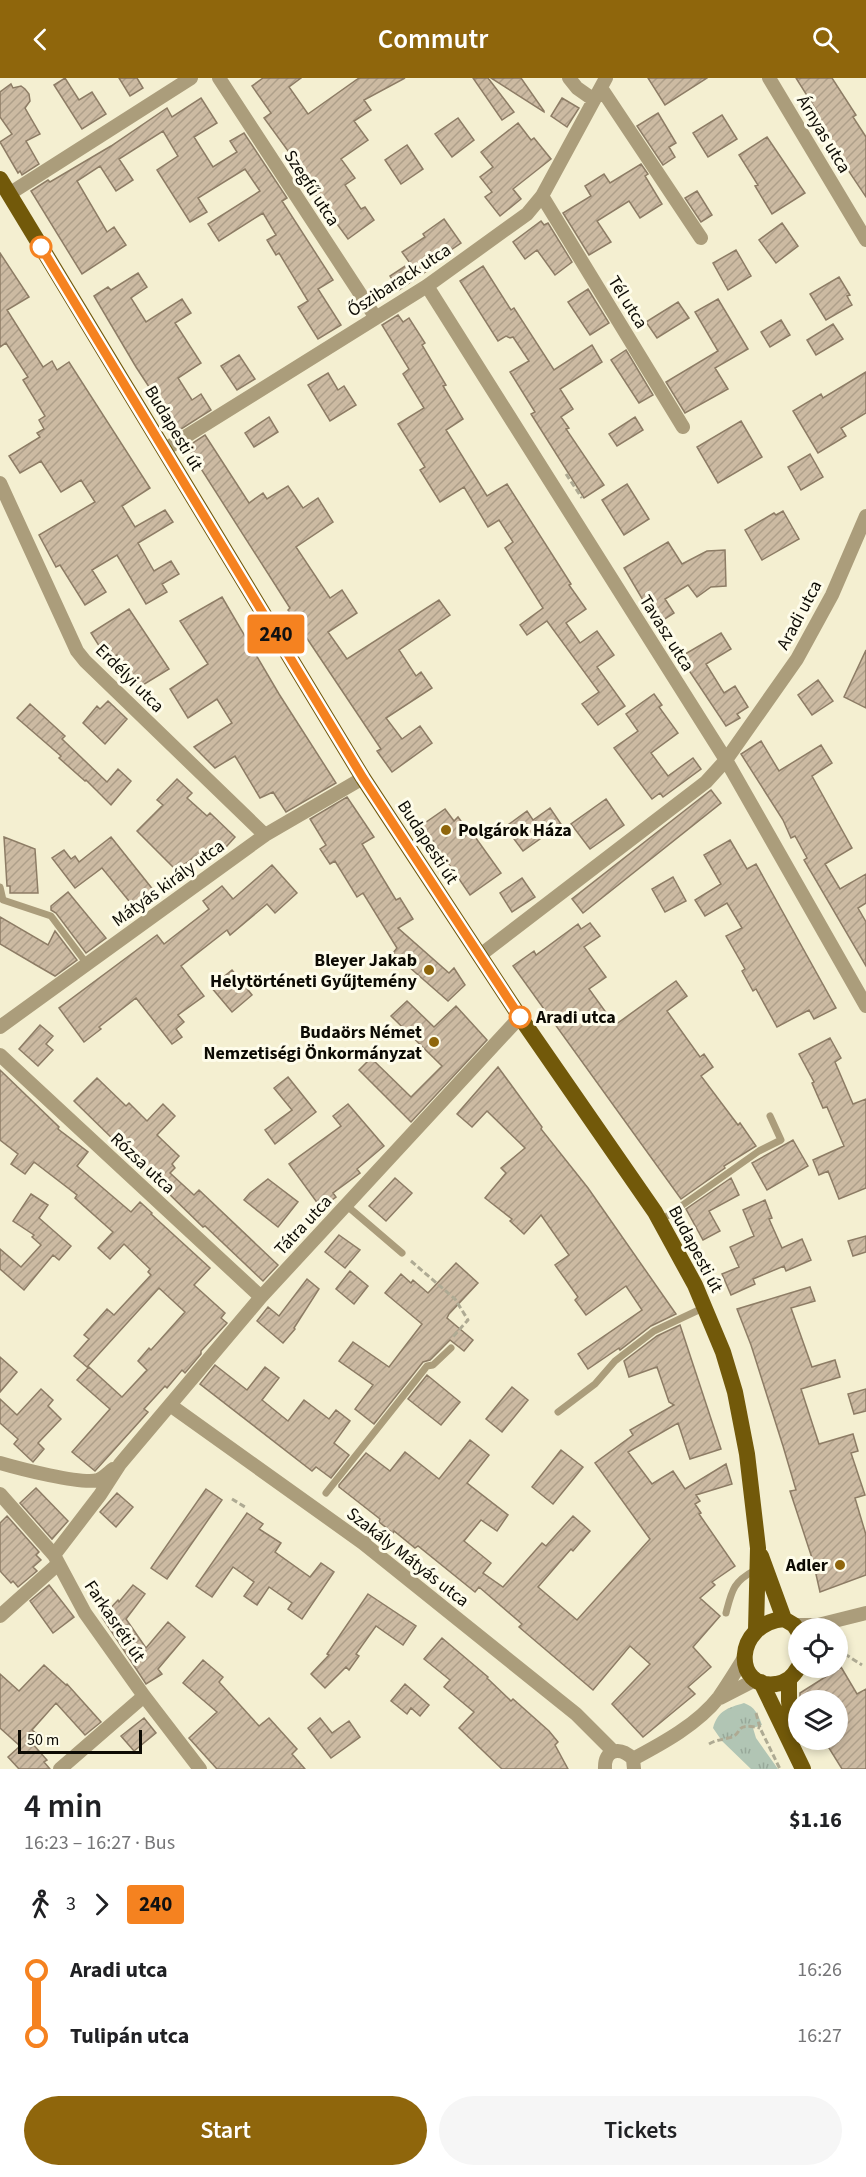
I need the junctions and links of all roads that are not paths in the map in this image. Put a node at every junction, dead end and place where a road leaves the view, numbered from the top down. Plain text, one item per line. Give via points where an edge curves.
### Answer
1 (191, 78) edge
2 (219, 78) edge
3 (569, 78) edge
4 (769, 78) edge
5 (601, 89) edge
6 (0, 179) edge
7 (9, 194) junction
8 (542, 196) junction
9 (701, 238) dead end
10 (866, 240) edge
11 (427, 286) junction
12 (376, 318) junction
13 (683, 427) dead end
14 (164, 450) junction
15 (0, 483) edge
16 (866, 516) edge
17 (726, 760) junction
18 (363, 778) junction
19 (265, 835) junction
20 (0, 886) edge
21 (479, 956) junction
22 (87, 964) junction
23 (866, 1006) edge
24 (520, 1017) junction
25 (0, 1027) edge
26 (0, 1055) edge
27 (770, 1116) dead end
28 (346, 1205) junction
29 (660, 1221) junction
30 (402, 1253) road end
31 (261, 1297) junction
32 (705, 1306) junction
33 (451, 1348) road end
34 (170, 1405) junction
35 (558, 1412) dead end
36 (0, 1462) edge
37 (120, 1464) junction
38 (326, 1493) dead end
39 (0, 1494) edge
40 (376, 1531) dead end
41 (363, 1543) junction
42 (758, 1548) junction
43 (56, 1559) junction
44 (757, 1569) junction
45 (726, 1613) dead end
46 (862, 1614) edge
47 (0, 1616) edge
48 (789, 1618) edge
49 (846, 1618) edge
50 (848, 1624) edge
51 (788, 1625) edge
52 (756, 1630) junction
53 (744, 1658) junction
54 (788, 1677) edge
55 (793, 1678) edge
56 (758, 1681) junction
57 (144, 1696) junction
58 (718, 1699) junction
59 (613, 1751) junction
60 (795, 1751) junction
61 (633, 1764) edge
62 (61, 1769) edge
63 (200, 1769) edge
64 (605, 1769) edge
65 (803, 1769) edge

1 - 7 street
2 - 12 street, Szegfű utca
3 - 5 street via 577,88
4 - 10 street, Árnyas utca
5 - 8 street, Őszibarack utca
5 - 9 street
6 - 7 main road, Budapesti út
7 - 14 main road, Budapesti út
8 - 11 street, Őszibarack utca via 527,214
8 - 13 street, Tél utca
11 - 12 street, Őszibarack utca
11 - 17 street, Tavasz utca
12 - 14 street, Őszibarack utca
14 - 18 main road, Budapesti út
15 - 19 street, Erdélyi utca via 77,651
16 - 17 street, Aradi utca via 832,595 797,659
17 - 21 street, Aradi utca via 706,782
17 - 23 street, Tavasz utca
18 - 19 street, Mátyás király utca
18 - 21 main road, Budapesti út
19 - 22 street, Mátyás király utca
20 - 22 lane via 3,900 51,916
21 - 24 main road, Budapesti út
22 - 25 street, Mátyás király utca
24 - 28 street, Tátra utca
24 - 29 main road, Budapesti út
26 - 31 street, Rózsa utca
27 - 29 lane via 781,1140 759,1151
28 - 30 lane
28 - 31 street, Tátra utca
29 - 32 main road, Budapesti út
31 - 34 street, Tátra utca
32 - 35 lane via 654,1331
32 - 42 main road, Budapesti út via 723,1352 741,1421
33 - 38 lane via 428,1366
34 - 37 street, Tátra utca
34 - 41 street, Szakály Mátyás utca
36 - 37 street, Tátra utca via 73,1479 97,1480
37 - 43 street, Tátra utca
39 - 43 street, Farkasréti út
40 - 41 lane
41 - 59 street, Szakály Mátyás utca via 576,1714
42 - 44 main road, Budapesti út
42 - 48 main road, Budapesti út
43 - 47 street, Tátra utca
43 - 57 street, Farkasréti út via 85,1613
44 - 45 lane via 732,1588
44 - 52 main road, Budapesti út
46 - 49 street
46 - 50 street
51 - 52 main road via 766,1623
52 - 53 main road via 748,1641
53 - 56 main road via 748,1671
53 - 58 street
54 - 56 main road via 772,1684
55 - 60 main road via 789,1701
56 - 58 street
56 - 60 main road
57 - 62 street
57 - 63 street, Farkasréti út
58 - 61 street
59 - 61 street via 626,1752
59 - 64 street via 605,1760
60 - 65 main road

